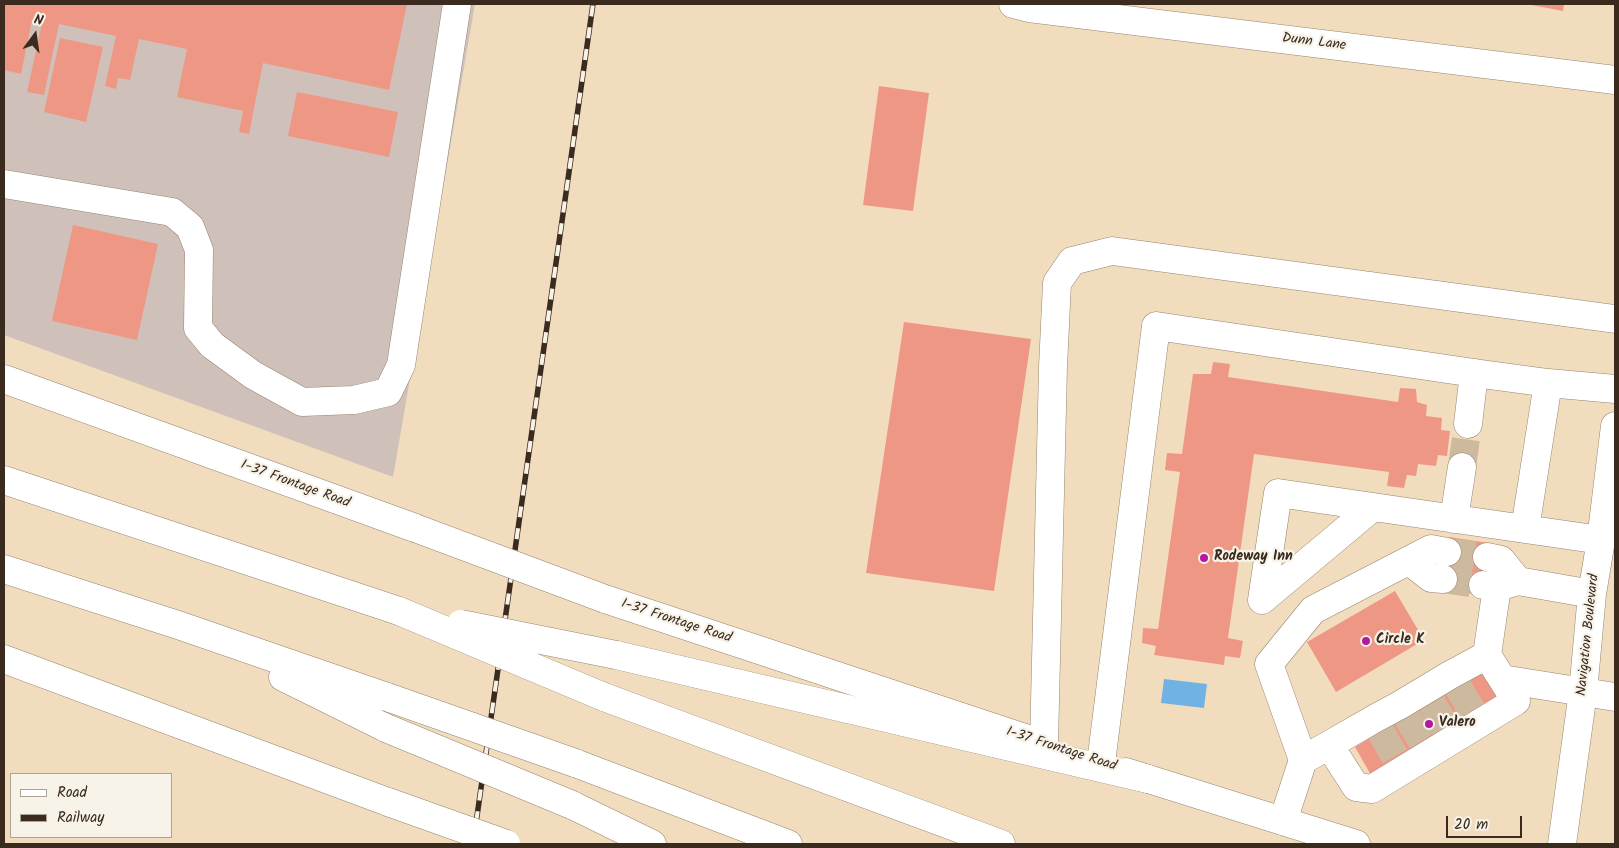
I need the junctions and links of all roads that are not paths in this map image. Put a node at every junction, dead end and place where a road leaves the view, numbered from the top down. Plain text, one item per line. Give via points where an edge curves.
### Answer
1 (457, 4) edge
2 (1013, 4) edge
3 (1615, 80) edge
4 (4, 184) edge
5 (1615, 319) edge
6 (1474, 373) junction
7 (4, 379) edge
8 (1548, 383) junction
9 (1615, 389) edge
10 (1468, 424) tunnel mouth
11 (1615, 426) edge
12 (1462, 467) tunnel mouth
13 (4, 480) edge
14 (1373, 507) junction
15 (1454, 518) junction
16 (1525, 529) junction
17 (1601, 540) junction
18 (1447, 552) tunnel mouth
19 (1487, 557) tunnel mouth
20 (1409, 561) junction
21 (4, 569) edge
22 (1443, 579) tunnel mouth
23 (1499, 584) junction
24 (1592, 594) junction
25 (399, 612) junction
26 (178, 625) junction
27 (1487, 655) junction
28 (4, 659) edge
29 (1502, 679) junction
30 (1583, 692) junction
31 (1615, 697) edge
32 (1044, 744) junction
33 (1329, 745) junction
34 (1303, 760) junction
35 (1101, 763) junction
36 (1148, 779) junction
37 (1283, 821) junction
38 (506, 844) edge
39 (652, 844) edge
40 (788, 844) edge
41 (1001, 844) edge
42 (1356, 844) edge
43 (1562, 844) edge

1 - 4 main road via 401,365 388,392 354,400 302,402 253,376 212,345 198,328 199,250 190,227 172,212
2 - 3 main road, Dunn Lane
5 - 32 main road via 1112,251 1072,261 1057,283
6 - 8 main road
6 - 10 main road
6 - 35 main road via 1156,326
7 - 32 main road, I-37 Frontage Road, bridge via 605,599
8 - 9 main road
8 - 16 main road
11 - 17 main road, Navigation Boulevard
12 - 15 main road
13 - 25 main road
14 - 14 main road via 1278,493 1262,600 1270,594
14 - 15 main road
15 - 16 main road
16 - 17 main road
17 - 24 main road, Navigation Boulevard
18 - 20 main road via 1431,549
19 - 23 main road via 1501,560
20 - 22 main road via 1431,578
20 - 34 main road via 1313,610 1269,664
21 - 26 main road
23 - 24 main road
23 - 27 main road
24 - 30 main road, Navigation Boulevard
25 - 36 main road, bridge via 616,655
25 - 41 main road, bridge via 604,697
26 - 39 main road, bridge via 386,728 572,805
26 - 40 main road, bridge via 574,763
27 - 29 main road
27 - 33 main road via 1428,697 1377,726
28 - 38 main road, bridge
29 - 30 main road
29 - 33 main road via 1516,701 1400,766 1372,789 1356,787
30 - 31 main road
30 - 43 main road, Navigation Boulevard
32 - 35 main road, I-37 Frontage Road
33 - 34 main road
34 - 37 main road
35 - 36 main road, I-37 Frontage Road
36 - 37 main road, I-37 Frontage Road
37 - 42 main road, I-37 Frontage Road

